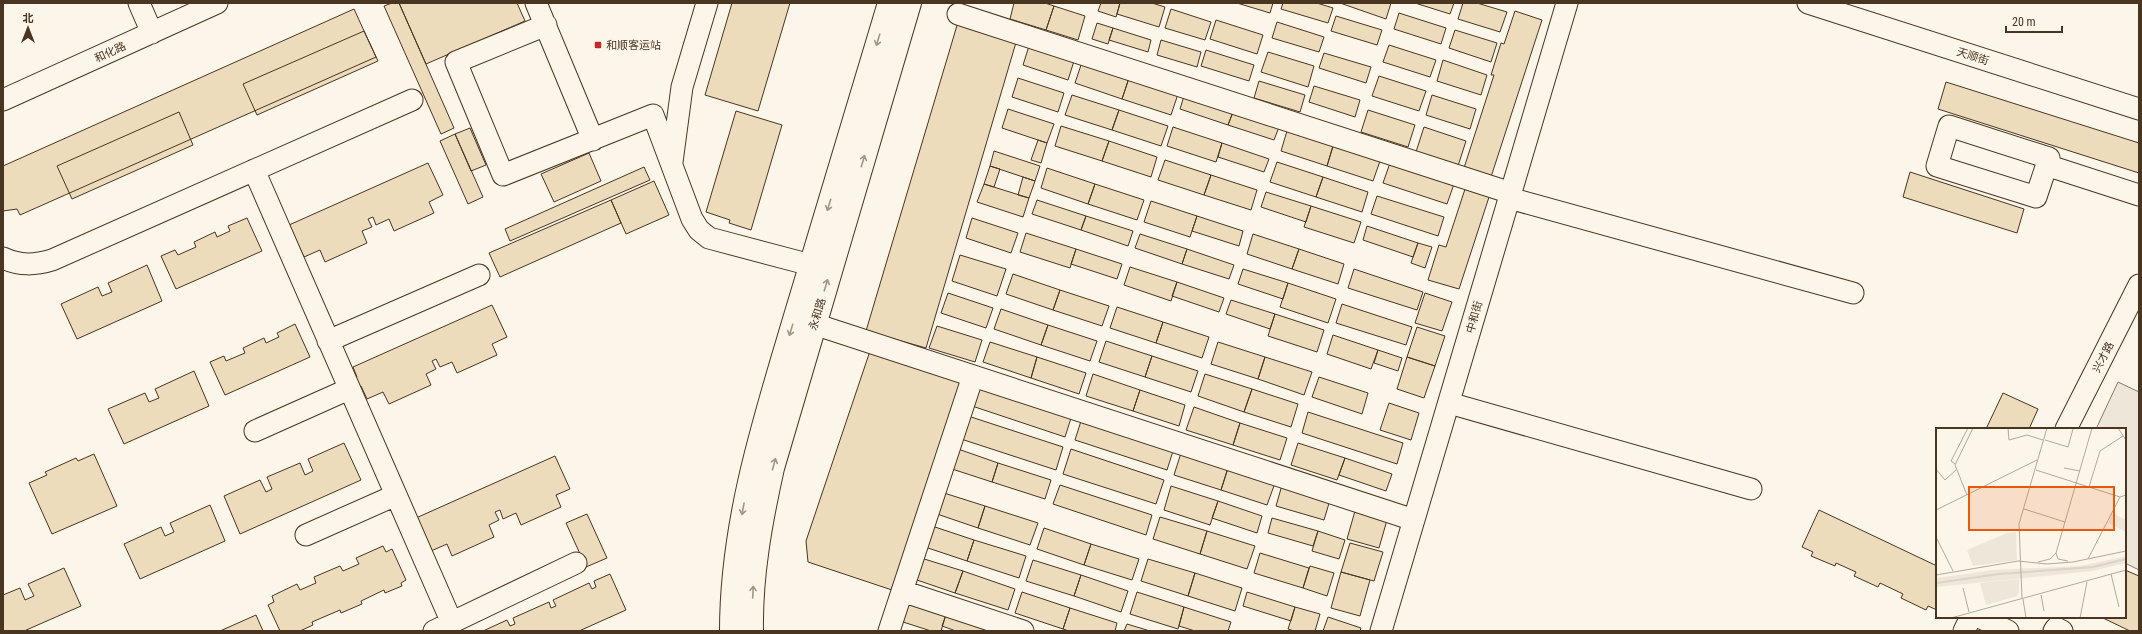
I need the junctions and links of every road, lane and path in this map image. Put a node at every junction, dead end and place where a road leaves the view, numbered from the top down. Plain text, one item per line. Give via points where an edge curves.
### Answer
1 (140, 3) edge
2 (217, 3) edge
3 (536, 3) edge
4 (707, 3) edge
5 (889, 3) edge
6 (910, 3) edge
7 (1567, 3) edge
8 (1808, 3) edge
9 (958, 14) dead end
10 (546, 25) junction
11 (152, 33) junction
12 (3, 100) edge
13 (412, 100) dead end
14 (2139, 109) edge
15 (593, 140) junction
16 (2046, 165) junction
17 (672, 166) junction
18 (254, 170) junction
19 (2139, 194) edge
20 (1510, 196) junction
21 (3, 258) edge
22 (811, 265) junction
23 (479, 275) dead end
24 (2139, 286) edge
25 (1853, 292) dead end
26 (814, 324) junction
27 (328, 341) junction
28 (973, 376) junction
29 (349, 388) junction
30 (1449, 403) junction
31 (2067, 428) edge
32 (255, 431) dead end
33 (1751, 489) dead end
34 (396, 495) junction
35 (1414, 520) junction
36 (306, 535) dead end
37 (576, 563) dead end
38 (902, 592) junction
39 (1970, 618) edge
40 (1981, 618) edge
41 (443, 627) edge
42 (731, 631) edge
43 (752, 631) edge
44 (889, 631) edge
45 (1023, 631) edge
46 (1381, 631) edge
47 (1964, 631) edge
48 (2008, 631) edge
49 (2054, 631) edge
50 (2062, 631) edge

1 - 11 street
2 - 11 street, 和化路
3 - 10 street
4 - 17 street via 682,87
5 -> 22 main road, 永和路
26 -> 6 main road, 永和路
7 - 20 street, 中和街
8 - 14 street, 天顺街
9 - 20 street
10 - 15 street
10 - 15 street via 456,62 503,175
11 - 12 street, 和化路
13 - 18 street
15 - 17 street via 652,115
16 - 16 street via 2036,197 1937,166 1950,126 2049,158
16 - 19 street
17 - 22 street via 692,219 710,238
18 - 21 street via 52,260 26,264 13,263
18 - 27 street
20 - 25 street
20 - 30 street, 中和街
22 -> 42 main road, 永和路 via 768,407 746,492 733,583
23 - 27 street
24 - 31 street, 兴才路
26 - 28 street
43 -> 26 main road, 永和路 via 753,585 767,496
27 - 29 street
28 - 35 street
28 - 38 street
29 - 32 street
29 - 34 street
30 - 33 street
30 - 35 street, 中和街
34 - 36 street
34 - 41 street
35 - 46 street, 中和街
37 - 41 street
38 - 44 street
38 - 45 street
39 - 47 street
40 - 48 street
49 - 50 street via 2056,628

